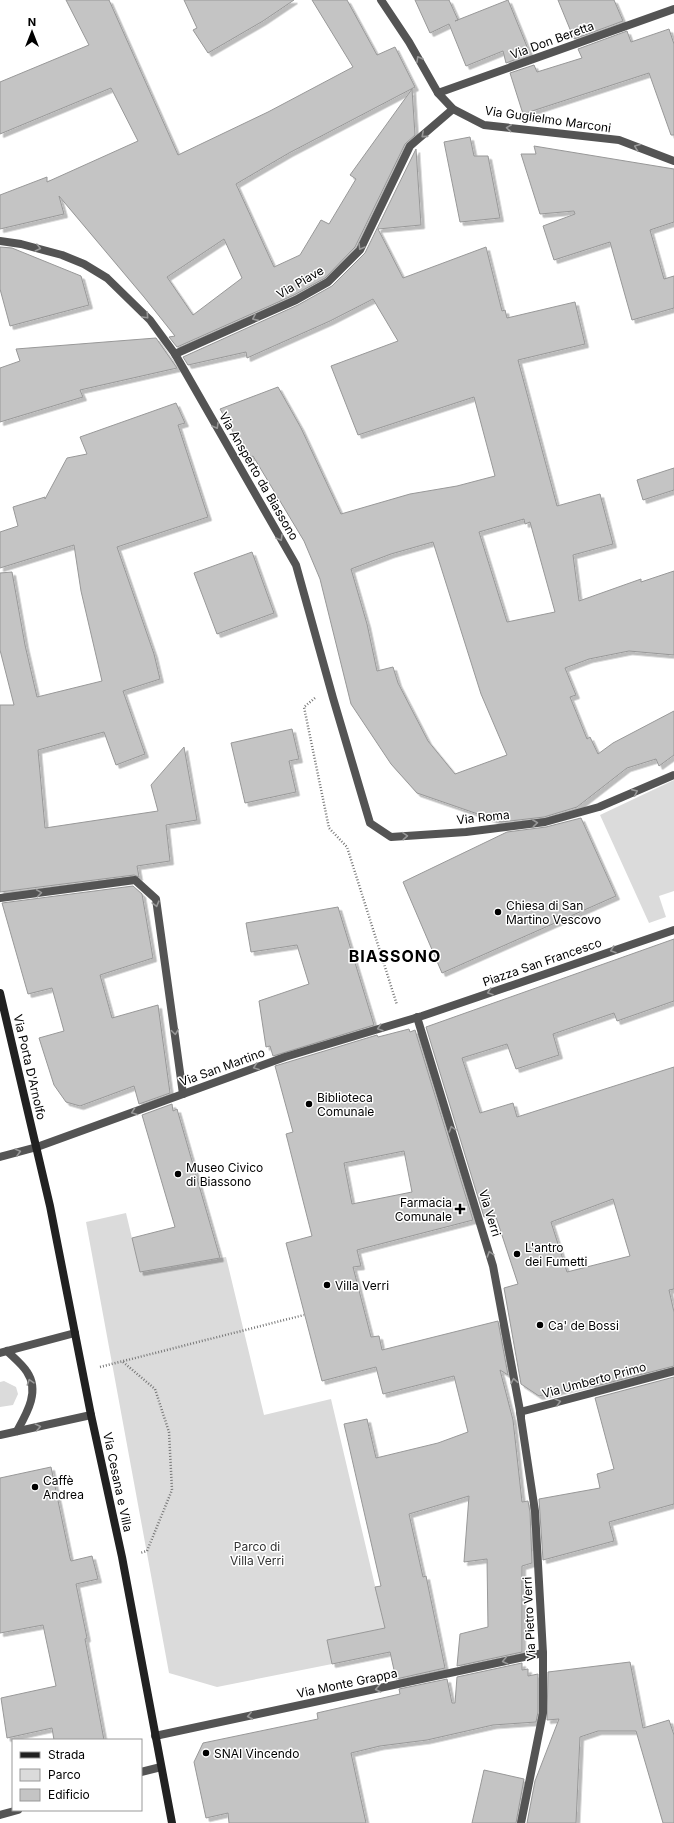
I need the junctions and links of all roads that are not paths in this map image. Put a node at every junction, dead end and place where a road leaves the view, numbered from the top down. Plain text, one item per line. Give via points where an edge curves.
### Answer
1 (381, 0) edge
2 (674, 9) edge
3 (438, 93) junction
4 (453, 109) junction
5 (674, 161) edge
6 (0, 241) edge
7 (175, 354) junction
8 (674, 775) edge
9 (370, 823) joint
10 (0, 898) edge
11 (674, 930) edge
12 (0, 993) edge
13 (417, 1017) junction
14 (183, 1094) junction
15 (37, 1147) junction
16 (0, 1157) edge
17 (75, 1333) junction
18 (4, 1352) edge
19 (674, 1371) edge
20 (91, 1415) junction
21 (521, 1416) junction
22 (18, 1431) junction
23 (0, 1435) edge
24 (543, 1653) junction
25 (155, 1736) junction
26 (161, 1767) junction
27 (142, 1772) edge
28 (14, 1811) edge
29 (0, 1815) edge
30 (172, 1823) edge
31 (521, 1823) edge

3 -> 1 street, Via Guglielmo Marconi
2 - 3 street, Via Don Beretta
3 - 4 street, Via Guglielmo Marconi
5 -> 4 street, Via Guglielmo Marconi via 619,140 484,125
4 -> 7 street, Via Piave via 410,146 360,250 328,282 296,300
6 -> 7 street, Via Ansperto da Biassono via 62,255 107,278 150,320
7 -> 9 street, Via Ansperto da Biassono via 296,565
9 -> 8 street, Via Roma via 391,837 466,832 545,822 600,807
10 -> 14 street via 135,880 156,899
11 -> 13 street, Piazza San Francesco
12 - 15 main road, Via Porta D'Arnolfo
13 -> 14 street, Via San Martino via 285,1057
21 -> 13 street, Via Verri via 493,1266
14 -> 15 street, Via San Martino
16 -> 15 street, Via San Martino
15 - 17 main road, Via Cesana e Villa
17 - 18 street
17 - 20 main road, Via Cesana e Villa
22 -> 18 street via 30,1407 32,1388 27,1372
21 -> 19 street, Via Umberto Primo
22 -> 20 street
20 - 25 main road, Via Cesana e Villa via 122,1557
21 - 24 street, Via Pietro Verri via 535,1511
22 - 23 street
24 -> 25 street, Via Monte Grappa
24 - 31 street, Via Pietro Verri via 542,1713
25 - 26 main road, Via Cesana e Villa
26 - 27 street
26 - 30 main road, Via Cesana e Villa
28 - 29 street

